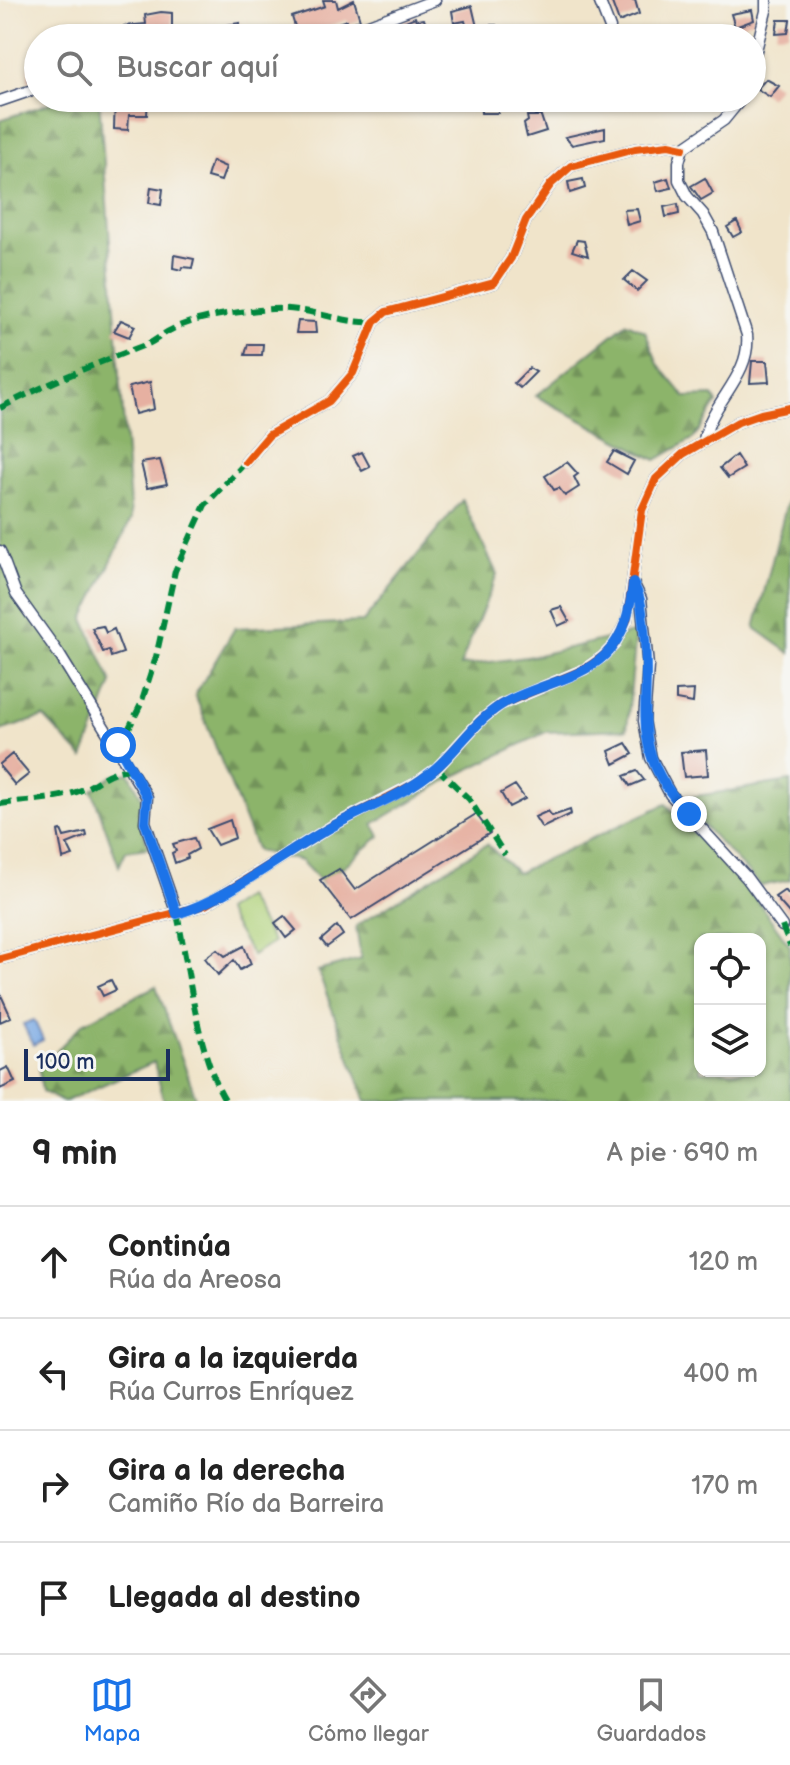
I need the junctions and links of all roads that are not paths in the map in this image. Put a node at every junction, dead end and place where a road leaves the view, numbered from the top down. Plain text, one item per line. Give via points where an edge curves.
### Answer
1 (435, 0) edge
2 (599, 0) edge
3 (766, 0) edge
4 (371, 24) edge
5 (608, 24) edge
6 (763, 24) edge
7 (24, 93) edge
8 (0, 101) edge
9 (731, 112) edge
10 (683, 148) junction
11 (790, 408) edge
12 (704, 440) junction
13 (246, 462) dead end
14 (0, 551) edge
15 (633, 583) junction
16 (177, 914) junction
17 (782, 926) dead end
18 (0, 959) edge

1 - 4 street
2 - 5 street
3 - 6 street
7 - 8 street
9 - 10 street
10 - 12 street via 679,180 713,232 747,335 741,371 706,426
10 - 13 street via 635,149 571,166 526,220 494,283 386,312 374,322 353,373 329,401 269,435
11 - 12 street via 738,422
12 - 15 street via 668,465 647,492
14 - 16 street via 16,594 147,797 145,822
15 - 16 street via 621,634 602,657 500,705 416,783 332,826 230,892
15 - 17 street via 641,599 648,666 644,721 651,758 670,794 746,877
16 - 18 street

